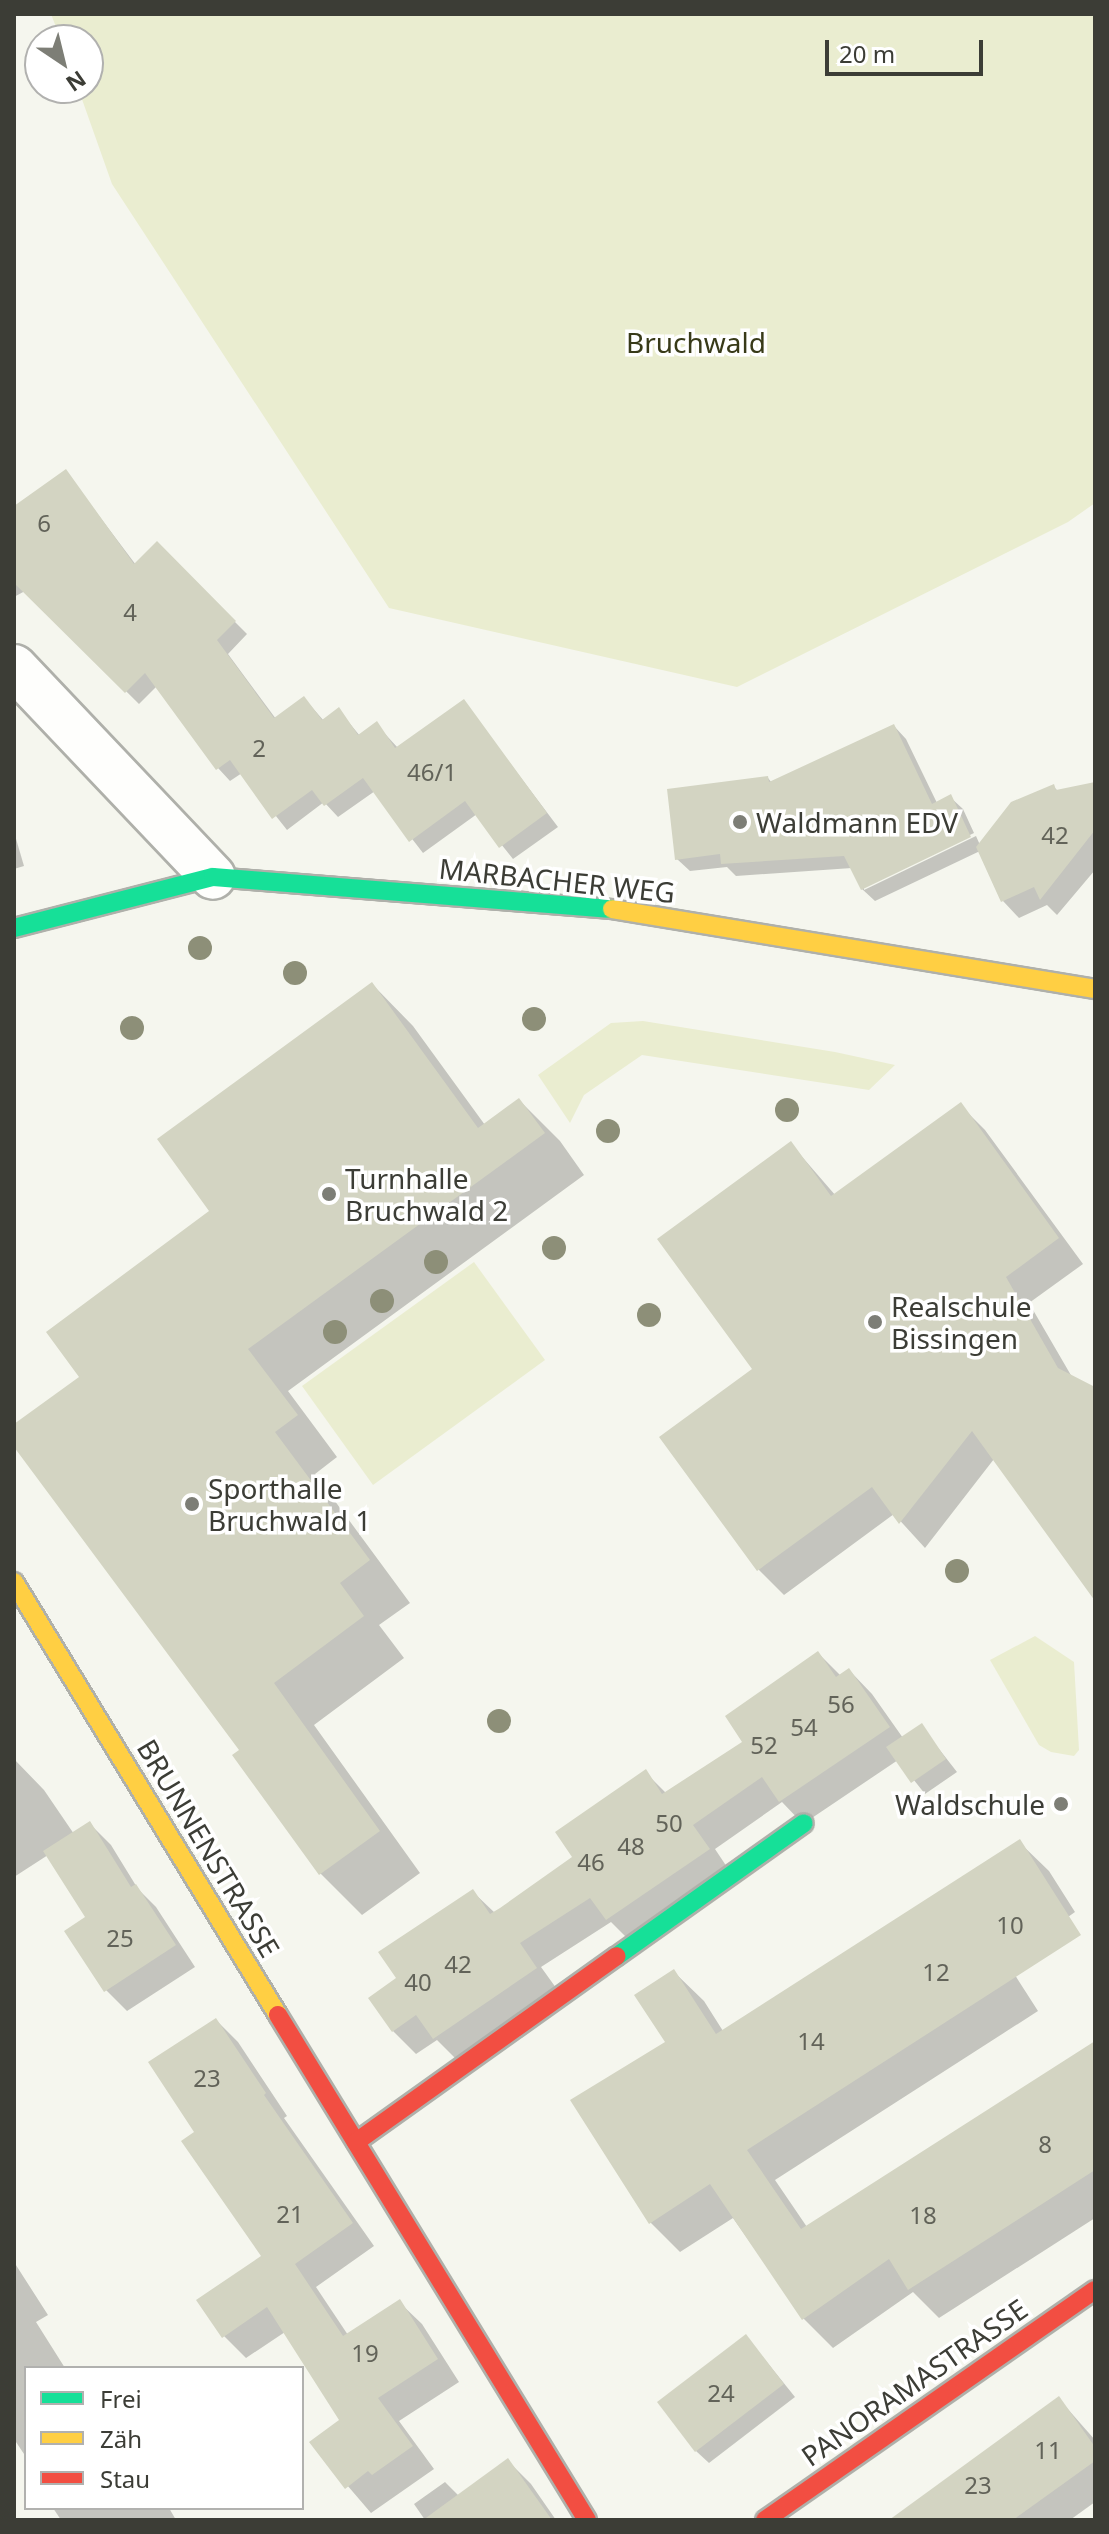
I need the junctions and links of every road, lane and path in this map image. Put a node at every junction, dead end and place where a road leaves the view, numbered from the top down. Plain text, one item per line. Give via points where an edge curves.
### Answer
1 (14, 667) edge
2 (213, 877) junction
3 (14, 928) edge
4 (1095, 989) edge
5 (14, 1582) edge
6 (804, 1823) dead end
7 (356, 2142) junction
8 (1094, 2293) edge
9 (587, 2520) edge
10 (765, 2520) edge

1 - 2 street
2 - 3 street, MARBACHER WEG
2 - 4 street, MARBACHER WEG via 622,910
5 - 7 street, BRUNNENSTRASSE
6 - 7 street
7 - 9 street, BRUNNENSTRASSE
8 - 10 street, PANORAMASTRASSE

